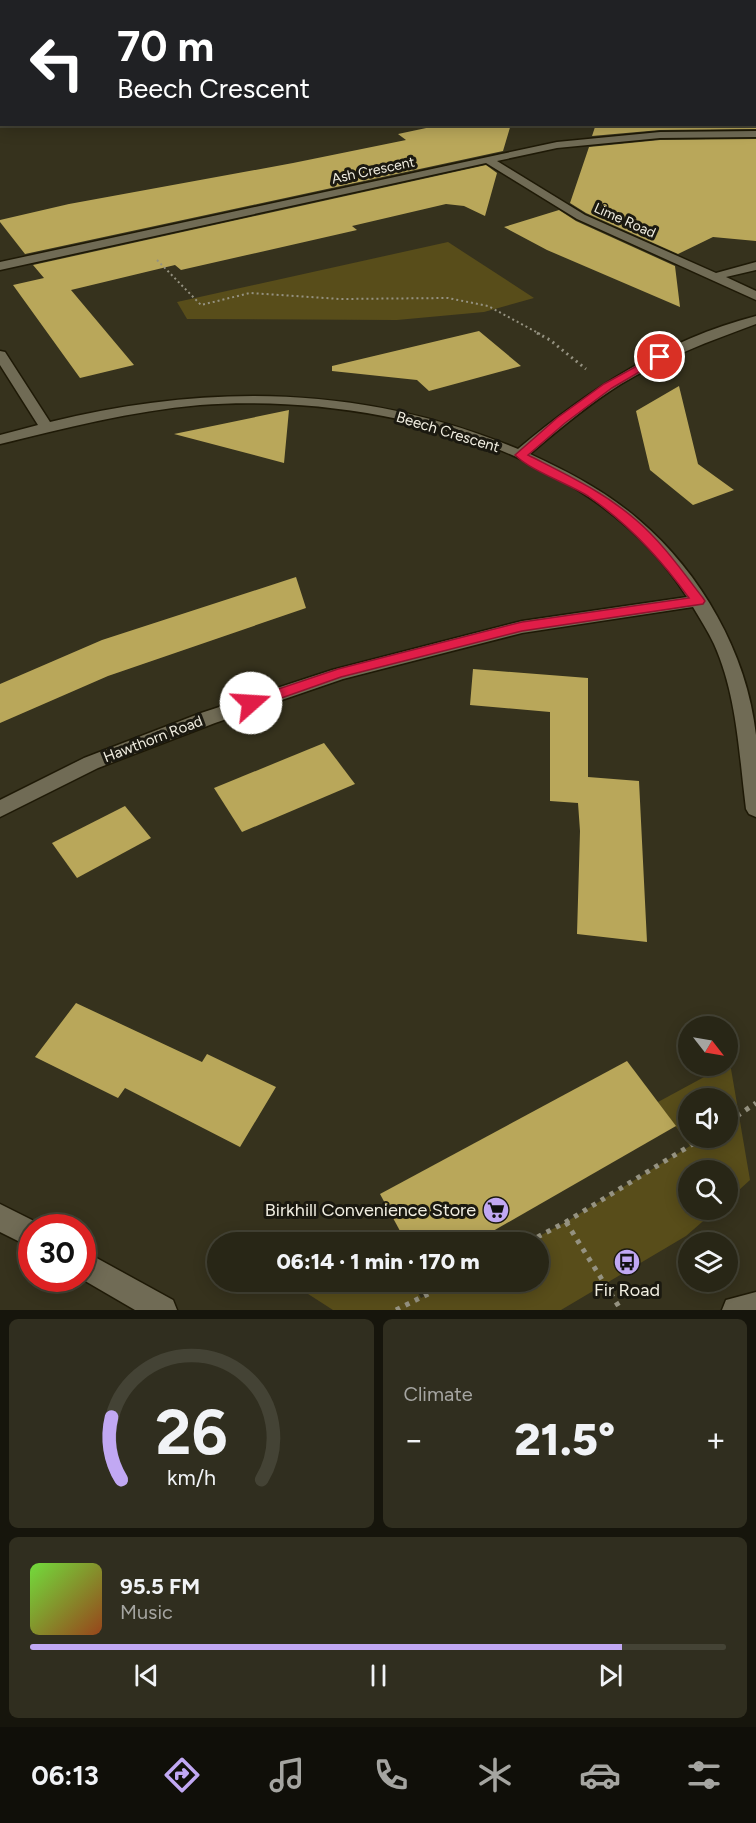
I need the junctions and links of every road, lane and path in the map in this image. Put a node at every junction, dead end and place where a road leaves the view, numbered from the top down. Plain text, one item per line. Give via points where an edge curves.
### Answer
1 (756, 134) edge
2 (488, 160) junction
3 (134, 237) junction
4 (0, 266) edge
5 (756, 266) edge
6 (717, 276) junction
7 (756, 296) edge
8 (756, 320) edge
9 (0, 354) edge
10 (608, 386) junction
11 (46, 426) junction
12 (0, 440) edge
13 (520, 455) junction
14 (698, 601) junction
15 (748, 706) edge
16 (0, 809) edge
17 (756, 809) edge
18 (756, 1103) edge
19 (738, 1115) edge
20 (686, 1148) edge
21 (0, 1217) edge
22 (566, 1222) junction
23 (18, 1227) edge
24 (547, 1232) edge
25 (96, 1272) edge
26 (432, 1292) edge
27 (756, 1306) edge
28 (163, 1310) edge
29 (396, 1310) edge
30 (621, 1310) edge
31 (736, 1310) edge

1 - 2 street, Ash Crescent via 608,139
2 - 3 street, Ash Crescent
2 - 6 street, Lime Road via 581,217
3 - 4 street, Ash Crescent
3 - 10 path via 201,305 250,293 340,299 448,298 488,306 550,340
5 - 6 street
6 - 7 street, Lime Road
8 - 10 street via 660,357
9 - 11 street
10 - 13 street
11 - 12 street, Beech Crescent
11 - 13 street, Beech Crescent via 173,404 322,402 423,421
13 - 14 street, Beech Crescent via 591,493 632,522
14 - 15 street, Beech Crescent via 725,649
14 - 16 street, Hawthorn Road via 522,627 338,674 91,763
15 - 17 street, Beech Crescent
18 - 19 path
20 - 22 path
21 - 23 street
22 - 24 path
22 - 30 path
25 - 28 street
26 - 29 path
27 - 31 street

